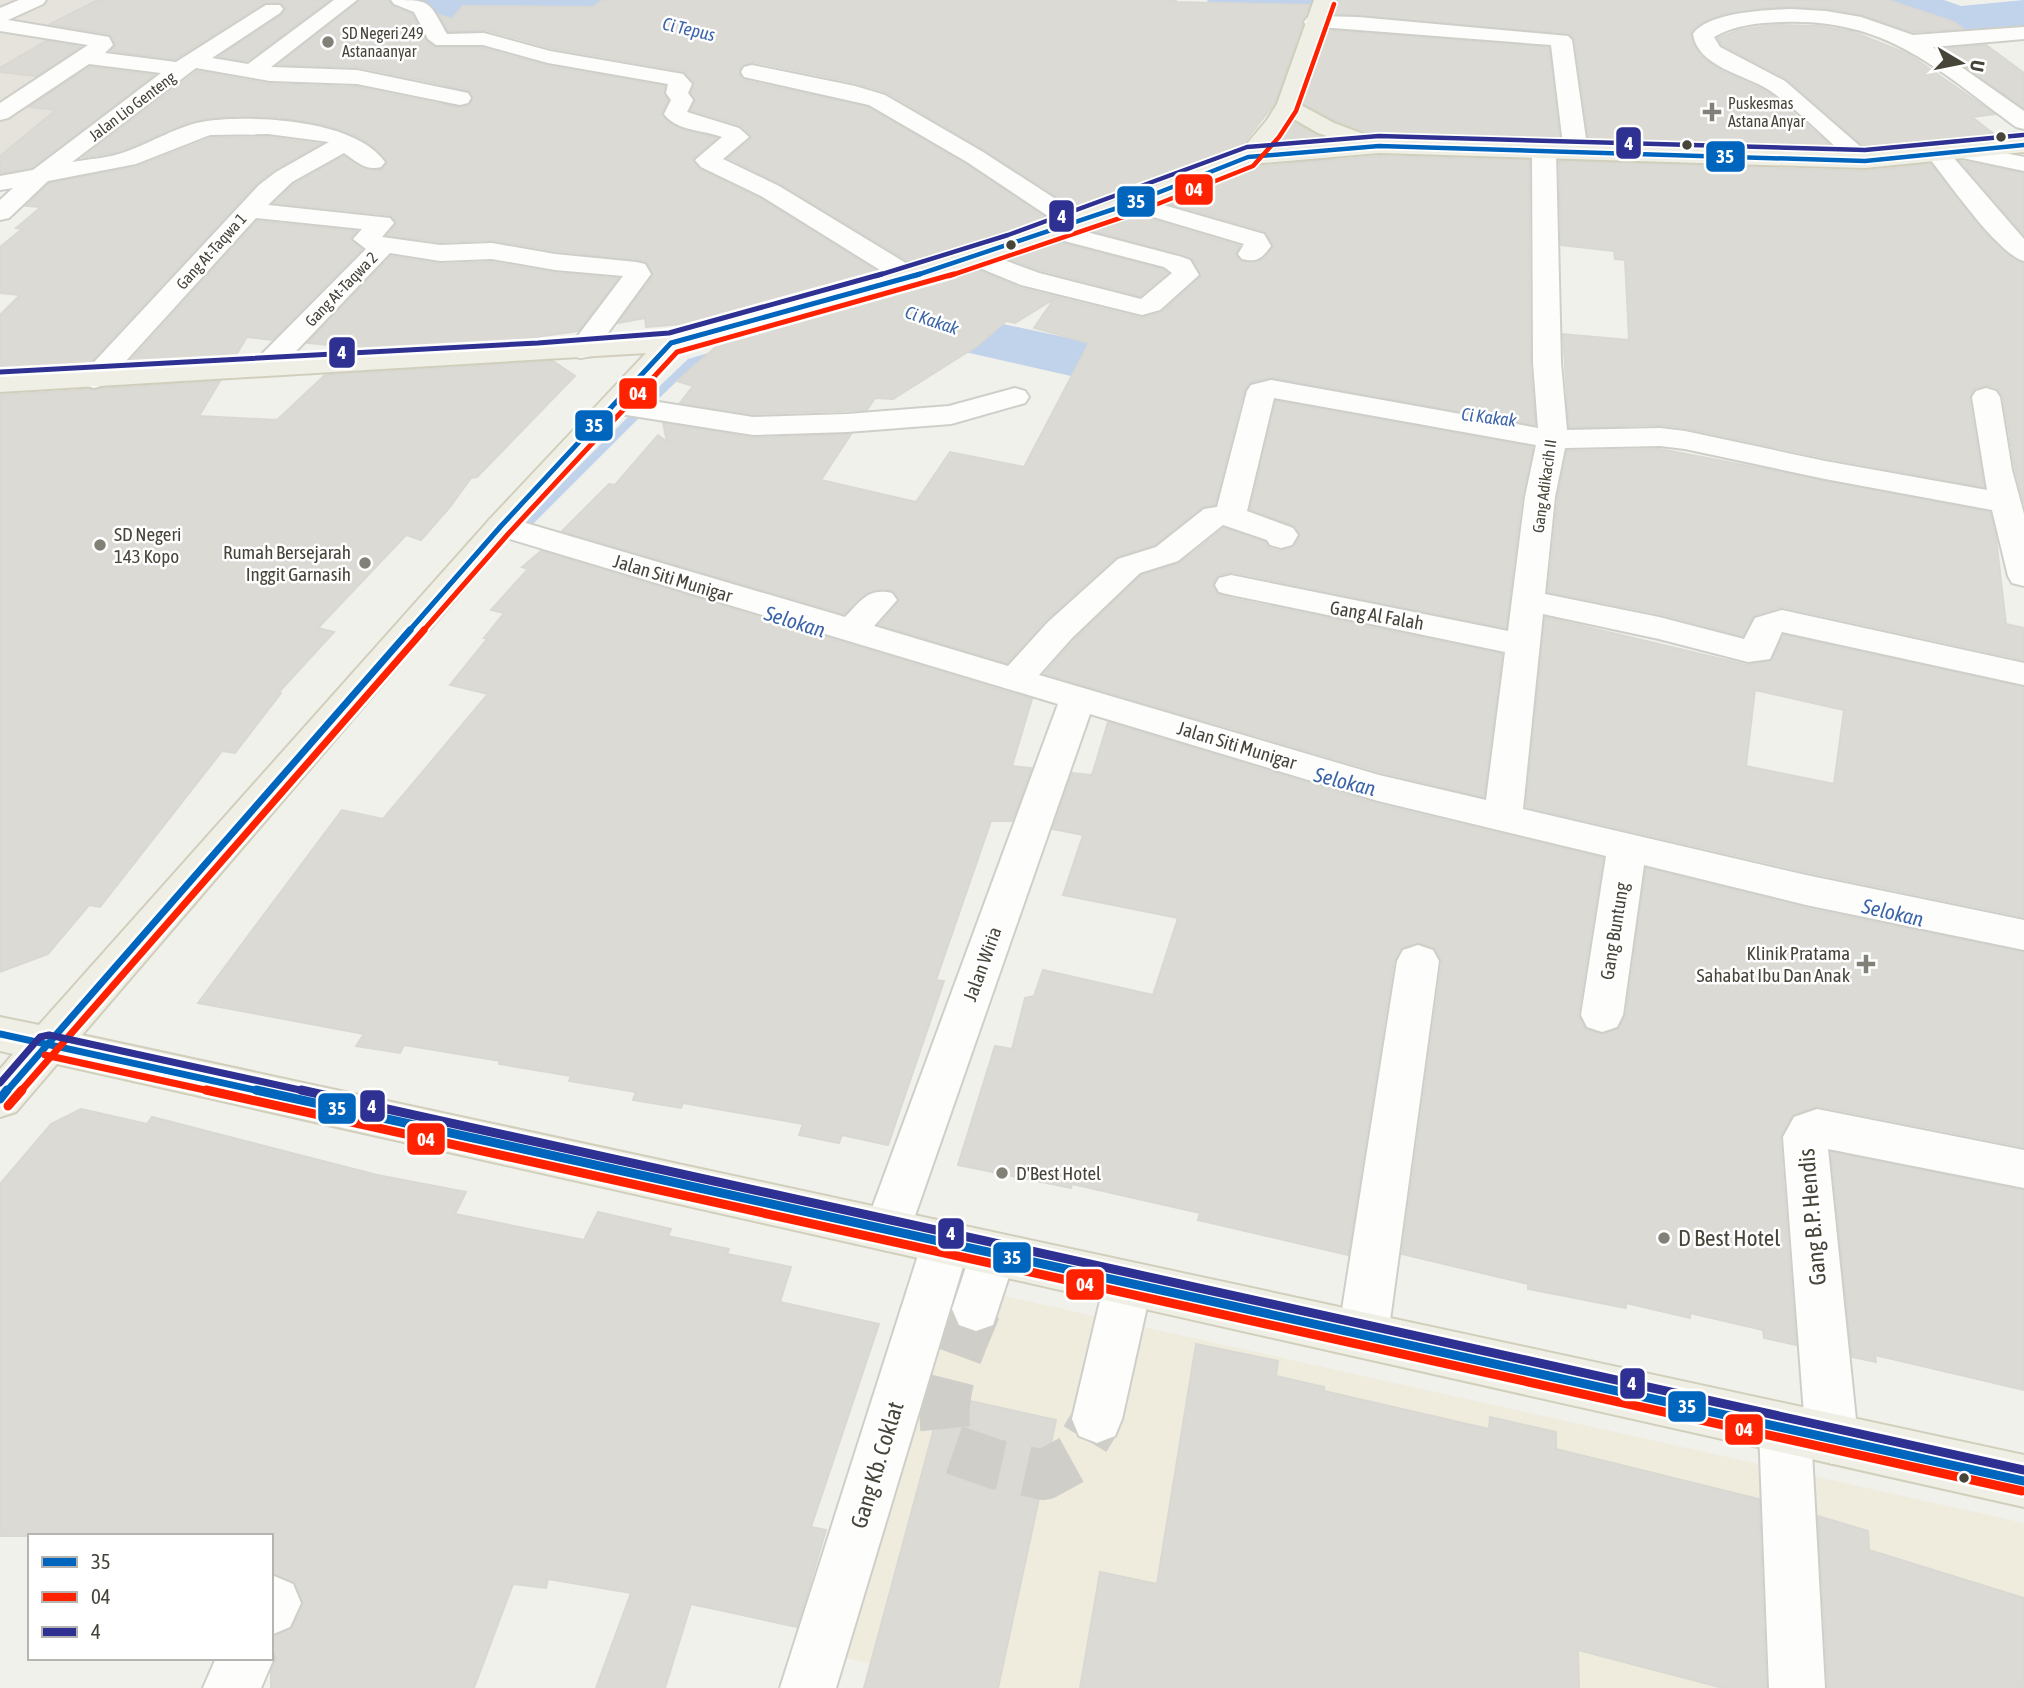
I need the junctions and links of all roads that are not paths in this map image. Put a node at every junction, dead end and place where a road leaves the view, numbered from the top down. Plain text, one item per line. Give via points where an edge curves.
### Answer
1 (36, 0) edge
2 (347, 0) edge
3 (401, 0) edge
4 (273, 9) dead end
5 (1319, 12) edge
6 (0, 16) edge
7 (0, 25) edge
8 (2024, 33) edge
9 (1910, 42) junction
10 (88, 57) junction
11 (187, 65) junction
12 (752, 72) dead end
13 (272, 74) junction
14 (460, 98) dead end
15 (1287, 106) junction
16 (0, 113) edge
17 (2024, 122) edge
18 (342, 144) junction
19 (2024, 145) edge
20 (1379, 146) junction
21 (1545, 152) junction
22 (1576, 153) junction
23 (1950, 153) junction
24 (1248, 157) junction
25 (1865, 161) junction
26 (373, 163) dead end
27 (2024, 164) edge
28 (42, 174) junction
29 (0, 183) edge
30 (1132, 203) junction
31 (248, 210) junction
32 (0, 213) edge
33 (1065, 227) junction
34 (382, 244) junction
35 (2024, 253) edge
36 (1251, 254) dead end
37 (974, 257) junction
38 (910, 277) junction
39 (671, 343) junction
40 (581, 350) junction
41 (266, 366) junction
42 (94, 379) junction
43 (0, 383) edge
44 (1015, 397) dead end
45 (1986, 397) dead end
46 (614, 404) junction
47 (1552, 430) junction
48 (2010, 473) edge
49 (2005, 503) junction
50 (1230, 516) junction
51 (501, 526) junction
52 (1281, 538) dead end
53 (2024, 576) edge
54 (1231, 585) dead end
55 (880, 600) dead end
56 (1529, 601) junction
57 (851, 631) junction
58 (1524, 645) junction
59 (2024, 674) edge
60 (1015, 680) junction
61 (1076, 702) junction
62 (1503, 818) junction
63 (1627, 847) junction
64 (2024, 936) edge
65 (1418, 961) dead end
66 (1602, 1015) dead end
67 (0, 1034) edge
68 (47, 1045) junction
69 (0, 1099) edge
70 (2024, 1170) edge
71 (887, 1230) junction
72 (969, 1249) junction
73 (1128, 1283) junction
74 (976, 1309) tunnel mouth
75 (1363, 1335) junction
76 (1097, 1419) tunnel mouth
77 (1809, 1434) junction
78 (2024, 1481) edge
79 (245, 1660) edge
80 (231, 1688) edge
81 (808, 1688) edge
82 (1797, 1688) edge

1 - 6 street
2 - 13 street via 256,68
3 - 38 street via 422,8 443,41 484,39 548,57 675,79 681,84 677,93 682,100 675,114 737,136 706,160 770,191
4 - 11 street, Jalan Lio Genteng
5 - 15 main road
5 - 22 street via 1392,25 1561,40
7 - 10 street via 102,41
8 - 9 street
9 - 17 street
9 - 25 street via 1856,23 1813,16 1751,18 1717,25 1703,34 1712,52 1777,86
10 - 11 street
10 - 16 street
11 - 13 street
11 - 28 street, Jalan Lio Genteng
12 - 33 street via 877,100 975,157
13 - 14 street via 357,77
15 - 20 main road via 1326,128
15 - 24 main road
18 - 26 street
18 - 28 street via 337,138 307,131 207,128 128,159
18 - 31 street, Gang At-Taqwa 1 via 284,177
19 - 23 main road
20 - 21 main road
20 - 24 main road
21 - 22 main road
21 - 47 street, Gang Adikacih II
22 - 25 main road
23 - 25 main road
23 - 27 street
23 - 35 street via 2000,230
24 - 30 main road
28 - 29 street
28 - 32 street, Jalan Lio Genteng
30 - 33 main road
30 - 36 street via 1255,239 1258,246
31 - 34 street, Gang At-Taqwa 2 via 380,222 366,239
31 - 42 street, Gang At-Taqwa 1
33 - 37 main road
33 - 37 street via 1173,262 1186,275 1142,307 1030,279
34 - 40 street via 440,253 492,251 636,270 638,274
34 - 41 street, Gang At-Taqwa 2
37 - 38 main road
38 - 39 main road
39 - 40 main road
39 - 46 main road
40 - 41 main road
41 - 42 main road
42 - 43 main road
44 - 46 street via 951,415 753,426
45 - 48 street
46 - 51 main road
47 - 49 street via 1685,440
47 - 50 street via 1281,389 1261,391
47 - 56 street, Gang Adikacih II
48 - 49 street
49 - 53 street
50 - 52 street
50 - 60 street via 1215,516 1167,554 1129,566 1060,630
51 - 57 street, Jalan Siti Munigar
51 - 68 main road
54 - 58 street, Gang Al Falah
55 - 57 street
56 - 58 street, Gang Adikacih II
56 - 59 street via 1748,651 1758,651 1770,621 1782,621
57 - 60 street, Jalan Siti Munigar
58 - 62 street, Gang Adikacih II
60 - 61 street, Jalan Siti Munigar
61 - 62 street, Jalan Siti Munigar via 1378,788
61 - 71 street, Jalan Wiria
62 - 63 street, Jalan Siti Munigar
63 - 64 street, Jalan Siti Munigar
63 - 66 street, Gang Buntung
65 - 75 street
67 - 68 main road
68 - 69 main road
68 - 71 main road
70 - 77 street, Gang B.P. Hendis via 1810,1130 1805,1137
71 - 72 main road
72 - 73 main road
72 - 74 street
72 - 81 street, Gang Kb. Coklat
73 - 75 main road
73 - 76 street
75 - 77 main road
77 - 78 main road
77 - 82 street
79 - 80 street

